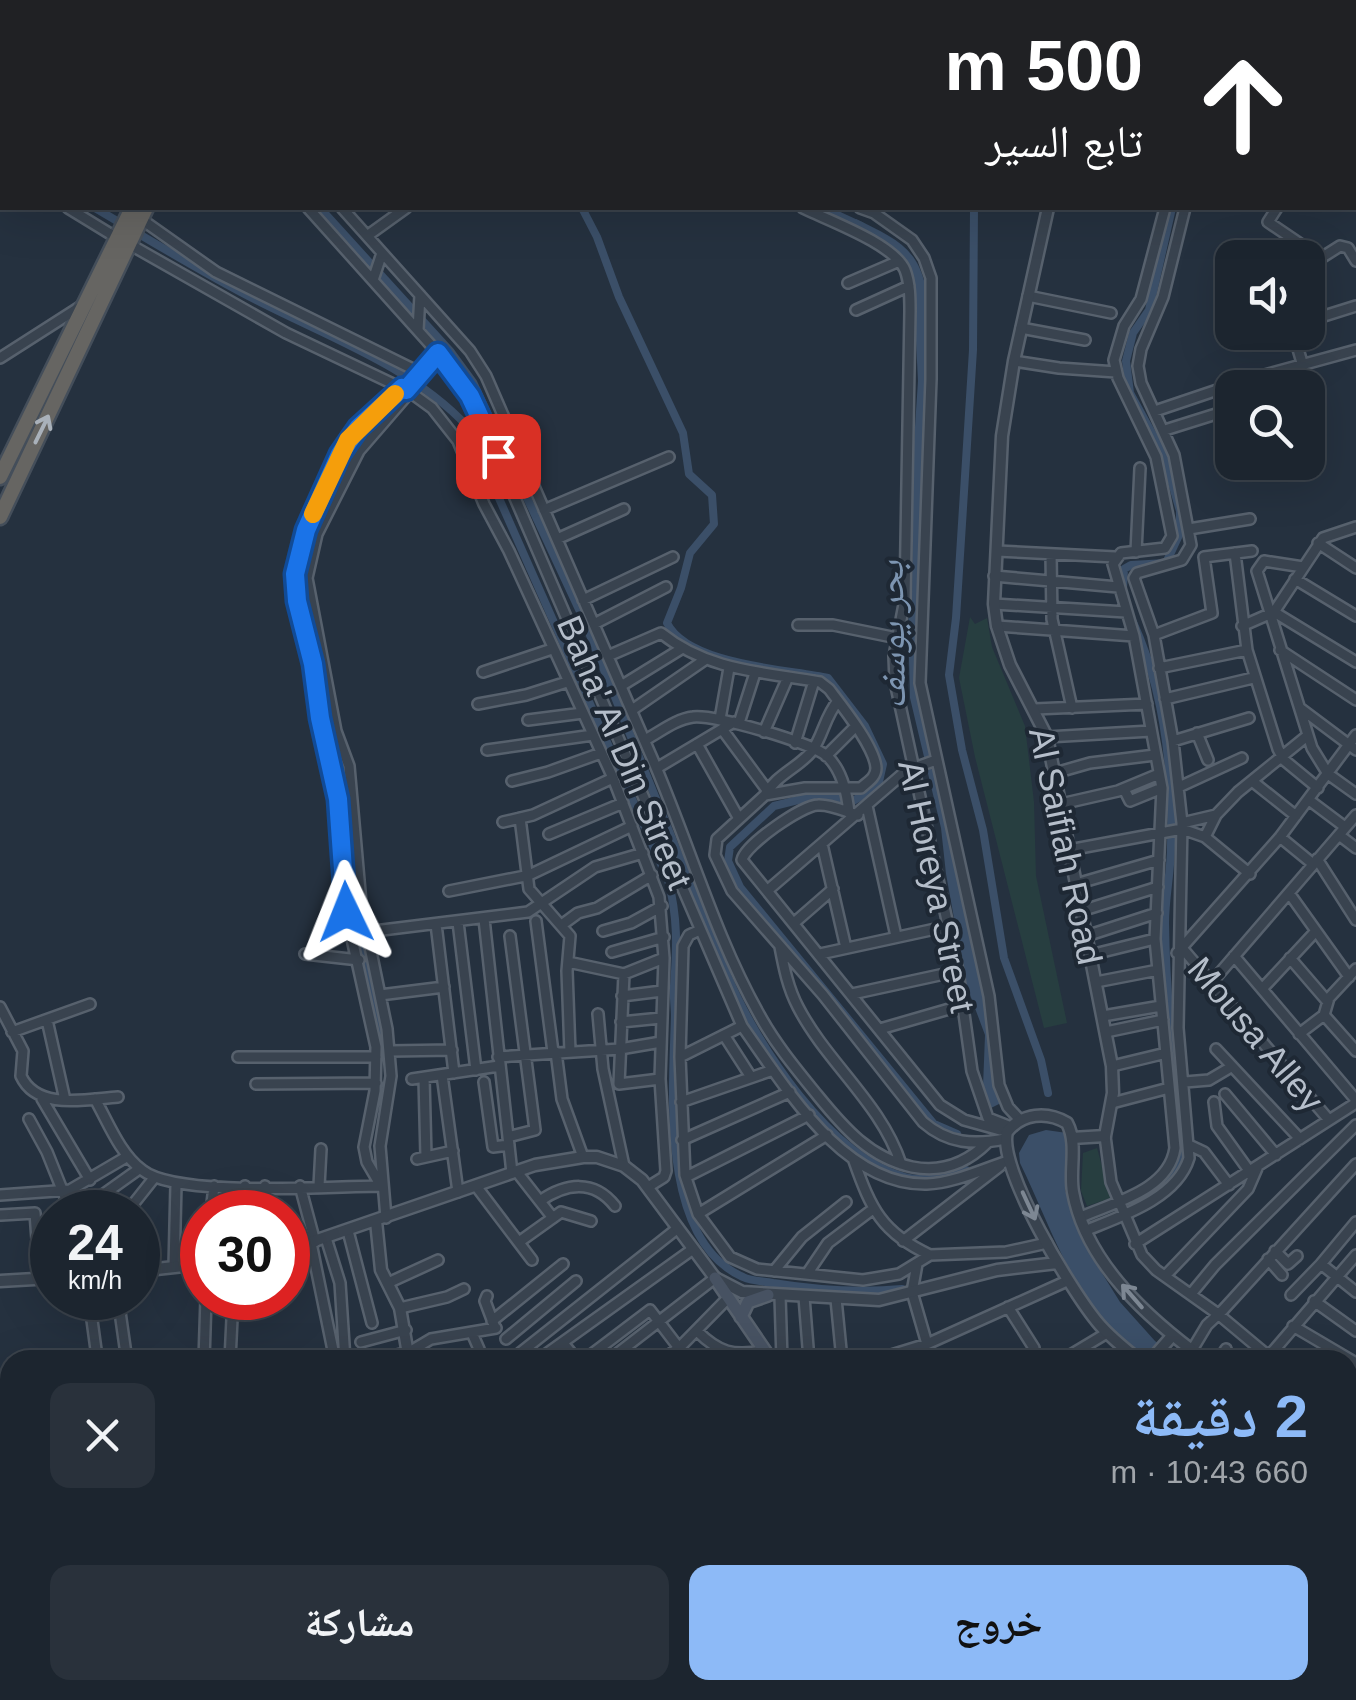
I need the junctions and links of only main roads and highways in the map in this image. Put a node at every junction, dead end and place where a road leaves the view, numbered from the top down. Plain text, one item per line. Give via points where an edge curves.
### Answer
1 (133, 214) edge
2 (124, 239) junction
3 (0, 477) edge
4 (0, 517) edge
5 (715, 1278) road end
6 (774, 1296) road end
7 (740, 1317) junction
8 (763, 1350) edge

1 - 2 highway
2 - 3 highway via 85,303
4 -> 2 highway
5 - 7 main road
6 - 7 main road via 748,1302
7 - 8 main road

